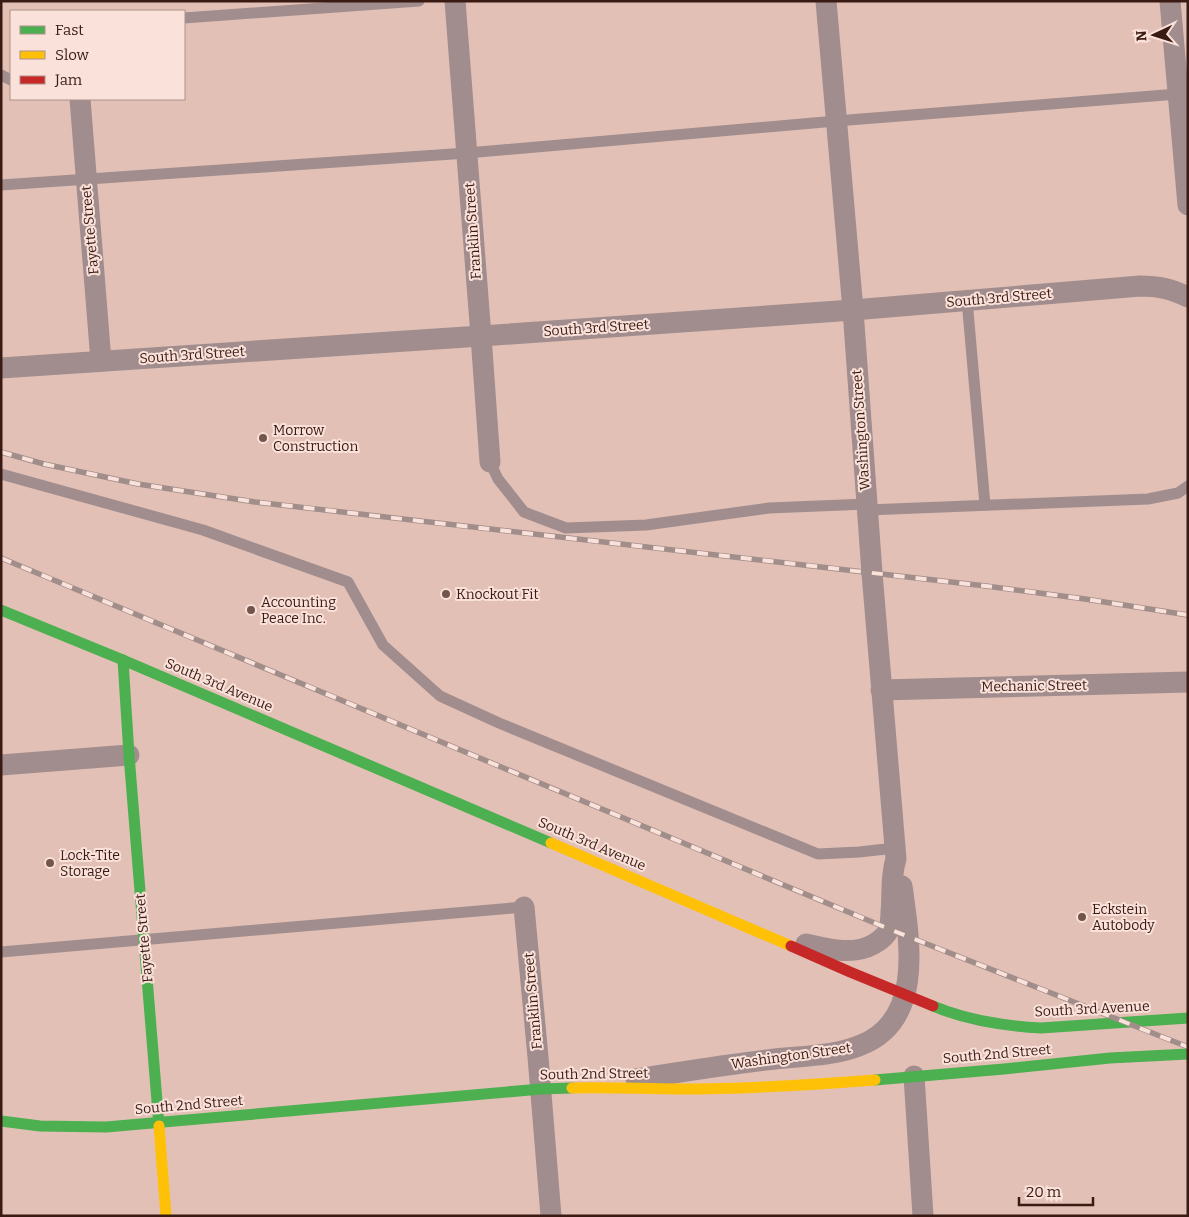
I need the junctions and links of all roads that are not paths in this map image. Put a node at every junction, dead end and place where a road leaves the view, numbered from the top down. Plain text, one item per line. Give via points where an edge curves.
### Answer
1 (419, 1) edge
2 (455, 1) edge
3 (826, 1) edge
4 (1170, 1) edge
5 (185, 18) edge
6 (1178, 94) junction
7 (80, 100) edge
8 (836, 121) junction
9 (467, 153) junction
10 (86, 179) junction
11 (1, 185) edge
12 (1188, 205) edge
13 (1188, 297) edge
14 (967, 300) junction
15 (853, 310) junction
16 (482, 336) junction
17 (100, 361) junction
18 (1, 368) edge
19 (490, 462) joint
20 (1, 474) edge
21 (1188, 486) edge
22 (985, 505) junction
23 (867, 507) junction
24 (1, 610) edge
25 (123, 660) junction
26 (1188, 682) edge
27 (881, 690) junction
28 (129, 755) junction
29 (1, 766) edge
30 (895, 854) junction
31 (524, 907) joint
32 (768, 936) junction
33 (144, 939) junction
34 (1, 952) edge
35 (905, 994) junction
36 (1188, 1018) edge
37 (1188, 1054) edge
38 (914, 1076) junction
39 (576, 1087) junction
40 (541, 1089) junction
41 (1, 1121) edge
42 (158, 1123) junction
43 (166, 1216) edge
44 (551, 1216) edge
45 (923, 1216) edge

1 - 5 lane
2 - 9 street, Franklin Street
3 - 8 street, Washington Street
4 - 6 street
6 - 8 lane
6 - 12 street
7 - 10 street, Fayette Street
8 - 9 lane
8 - 15 street, Washington Street
9 - 10 lane
9 - 16 street, Franklin Street
10 - 11 lane
10 - 17 street, Fayette Street
13 - 14 street, South 3rd Street via 1164,287 1140,286
14 - 15 street, South 3rd Street
14 - 22 lane
15 - 16 street, South 3rd Street
15 - 23 street, Washington Street
16 - 17 street, South 3rd Street
16 - 19 street, Franklin Street
17 - 18 street, South 3rd Street
19 - 23 lane via 498,479 524,512 566,528 646,525 768,508
20 - 30 lane via 203,530 348,582 383,645 440,696 818,854
21 - 22 lane via 1178,494 1148,499
22 - 23 lane
23 - 27 street, Washington Street
24 - 25 main road, South 3rd Avenue
25 - 28 main road, Fayette Street
25 - 32 main road, South 3rd Avenue
26 - 27 street, Mechanic Street
27 - 30 street, Washington Street
28 - 29 street
28 - 33 main road, Fayette Street
30 - 32 street, Washington Street via 892,911 889,929 881,940 868,947 844,951
30 - 35 street, Washington Street via 900,867 910,948
31 - 33 lane
31 - 40 street, Franklin Street
32 - 35 main road, South 3rd Avenue
33 - 34 lane
33 - 42 main road, Fayette Street
35 - 36 main road, South 3rd Avenue via 963,1016 1020,1027
35 - 39 street, Washington Street via 889,1025 870,1041 842,1051
37 - 38 main road, South 2nd Street
38 - 39 main road, South 2nd Street via 755,1087
38 - 45 street
39 - 40 main road, South 2nd Street
40 - 42 main road, South 2nd Street
40 - 44 street, Franklin Street
41 - 42 main road, South 2nd Street via 66,1127
42 - 43 main road, Fayette Street

